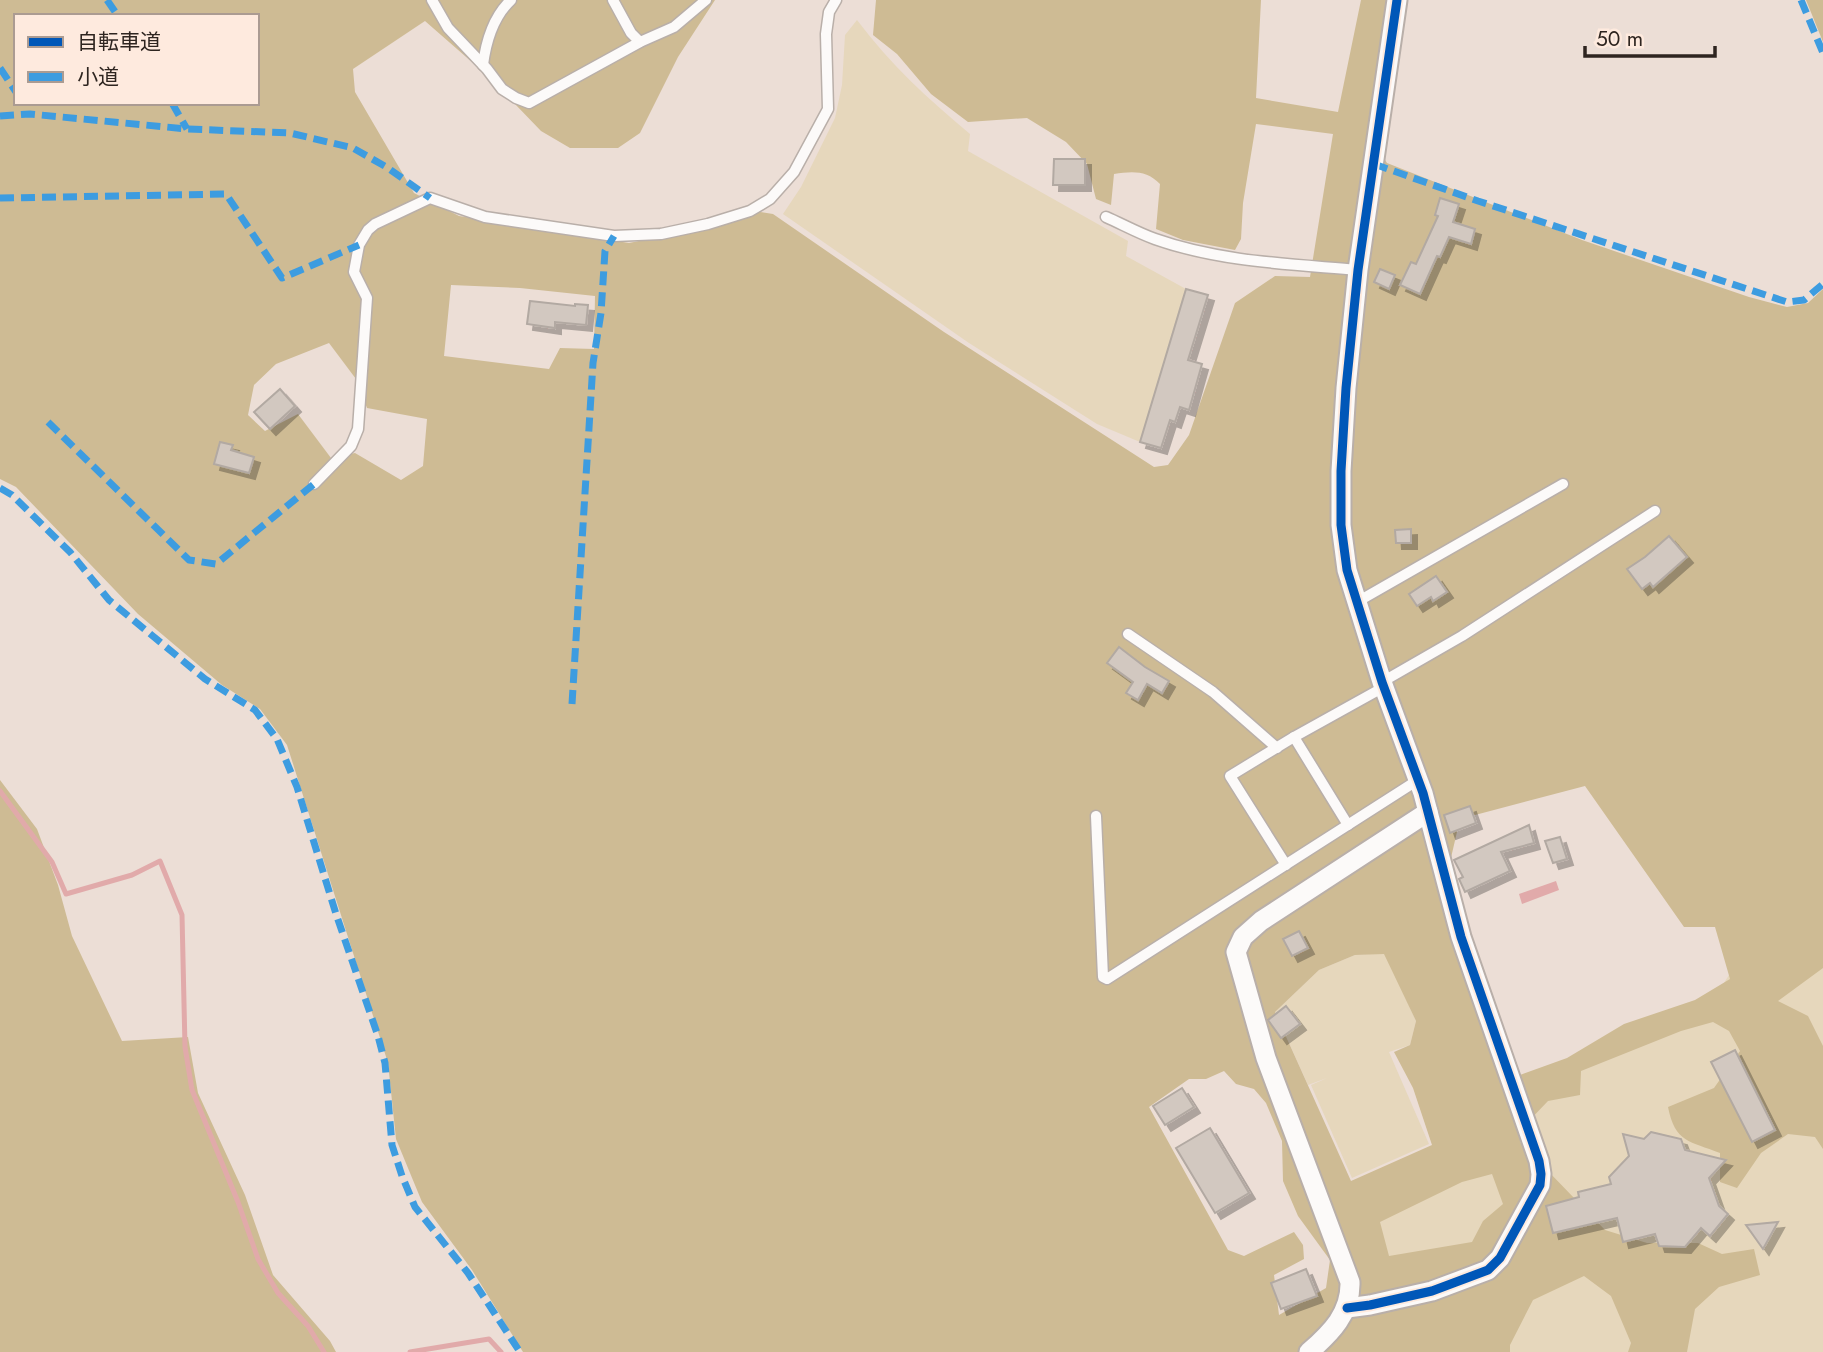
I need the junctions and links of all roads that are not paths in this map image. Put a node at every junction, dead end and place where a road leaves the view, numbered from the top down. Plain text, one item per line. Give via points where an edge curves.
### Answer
1 (432, 0) edge
2 (511, 0) edge
3 (613, 0) edge
4 (706, 0) edge
5 (836, 0) edge
6 (1397, 0) edge
7 (640, 42) junction
8 (483, 65) junction
9 (1106, 217) dead end
10 (1358, 270) junction
11 (314, 484) dead end
12 (1563, 484) dead end
13 (1655, 512) dead end
14 (1357, 602) junction
15 (1128, 634) dead end
16 (1383, 685) junction
17 (1294, 737) junction
18 (1277, 748) junction
19 (1418, 780) junction
20 (1428, 812) junction
21 (1096, 816) dead end
22 (1348, 825) junction
23 (1286, 865) junction
24 (1347, 1308) junction
25 (1309, 1352) edge

1 - 8 lane via 448,28
2 - 8 lane via 486,42
3 - 7 lane
4 - 7 lane via 674,27
5 - 11 lane via 826,34 828,109 794,172 780,190 750,211 662,233 614,236 485,217 430,198 368,230 359,245 354,272 368,298 358,429 351,446
6 - 10 street
7 - 8 lane via 529,103 502,89
9 - 10 lane via 1155,239 1205,252
10 - 14 street via 1341,471 1341,524
12 - 14 lane
13 - 16 lane
14 - 16 street
15 - 18 lane via 1213,692
16 - 17 lane
16 - 19 street
17 - 18 lane
17 - 22 lane
18 - 23 lane via 1230,776
19 - 20 street
19 - 22 lane
20 - 24 street via 1261,921 1243,937 1236,951 1266,1058 1350,1282
20 - 24 street via 1461,937 1539,1161 1540,1185 1500,1258 1488,1270 1432,1291
21 - 23 lane via 1103,977 1107,979
22 - 23 lane
24 - 25 street via 1327,1337

